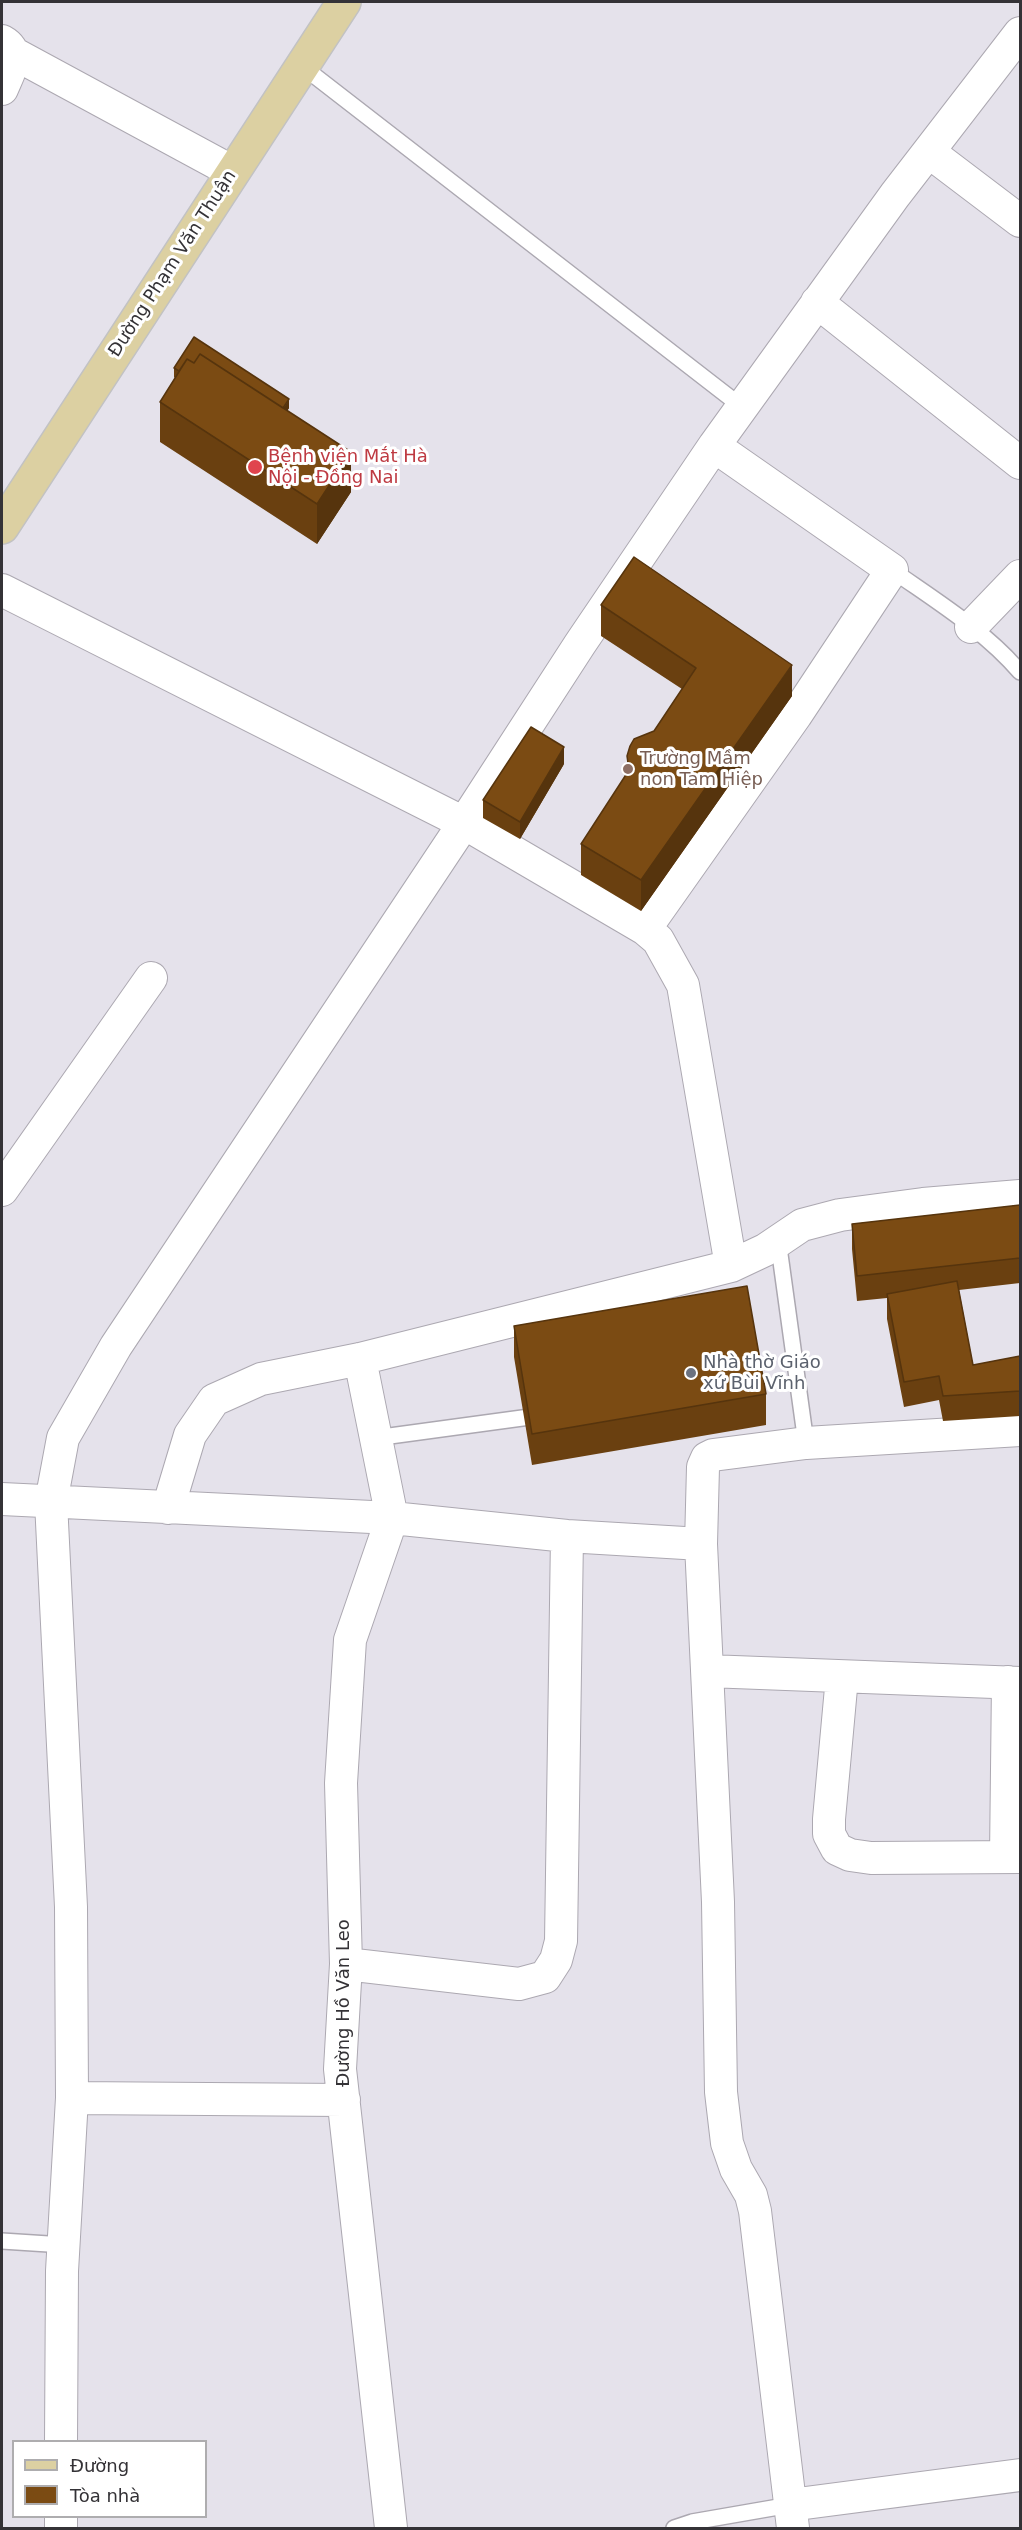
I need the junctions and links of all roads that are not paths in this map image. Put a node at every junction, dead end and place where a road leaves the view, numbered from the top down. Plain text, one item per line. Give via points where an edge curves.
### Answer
1 (344, 2) edge
2 (1020, 33) edge
3 (7, 47) edge
4 (302, 66) junction
5 (2, 89) edge
6 (929, 152) junction
7 (233, 172) junction
8 (1020, 221) edge
9 (817, 302) junction
10 (742, 407) junction
11 (714, 446) junction
12 (1020, 463) edge
13 (2, 527) edge
14 (892, 570) junction
15 (1020, 576) edge
16 (2, 590) edge
17 (971, 627) junction
18 (1020, 672) edge
19 (464, 823) junction
20 (645, 928) junction
21 (151, 978) dead end
22 (2, 1190) edge
23 (1020, 1196) edge
24 (778, 1240) junction
25 (731, 1266) junction
26 (360, 1359) junction
27 (537, 1416) edge
28 (1020, 1430) edge
29 (375, 1438) junction
30 (806, 1443) junction
31 (2, 1499) edge
32 (51, 1502) junction
33 (168, 1508) junction
34 (392, 1518) junction
35 (567, 1536) junction
36 (701, 1544) junction
37 (708, 1671) junction
38 (842, 1677) junction
39 (1014, 1683) edge
40 (1013, 1857) edge
41 (345, 1964) junction
42 (72, 2098) junction
43 (344, 2100) junction
44 (2, 2241) edge
45 (64, 2245) junction
46 (61, 2440) edge
47 (1020, 2475) edge
48 (792, 2517) edge
49 (391, 2529) edge
50 (674, 2529) edge

1 - 4 main road, Đường Phạm Văn Thuận
2 - 6 street
3 - 5 street via 13,65
3 - 7 street
4 - 7 main road, Đường Phạm Văn Thuận
4 - 10 lane
6 - 8 street
6 - 9 street
7 - 13 main road, Đường Phạm Văn Thuận
9 - 10 street
9 - 12 street
10 - 11 street
11 - 14 street
11 - 19 street
14 - 17 lane
14 - 20 street via 796,715
15 - 17 street
16 - 19 street
17 - 18 lane via 1006,655
19 - 20 street
19 - 32 street via 116,1346 63,1438
20 - 25 street via 658,940 683,985
21 - 22 street
23 - 24 street via 840,1215 802,1225
24 - 25 street
24 - 30 lane
25 - 26 street
26 - 29 street
26 - 33 street via 261,1379 214,1400 190,1435
27 - 29 lane
28 - 30 street
29 - 34 street
30 - 36 street via 707,1458 703,1467
31 - 32 street
32 - 33 street
32 - 42 street via 71,1907
33 - 34 street
34 - 35 street
34 - 41 street, Đường Hồ Văn Leo via 350,1640 341,1783
35 - 36 street
35 - 41 street via 561,1941 556,1960 545,1977 519,1984
36 - 37 street
37 - 38 street
37 - 48 street via 721,2092 727,2143 755,2211
38 - 39 street
38 - 40 street via 829,1819 829,1834 837,1849 871,1858
39 - 40 street
41 - 43 street, Đường Hồ Văn Leo via 340,2069
42 - 43 street
42 - 45 street
43 - 49 street, Đường Hồ Văn Leo
44 - 45 lane
45 - 46 street
47 - 48 street
48 - 50 lane via 692,2522

